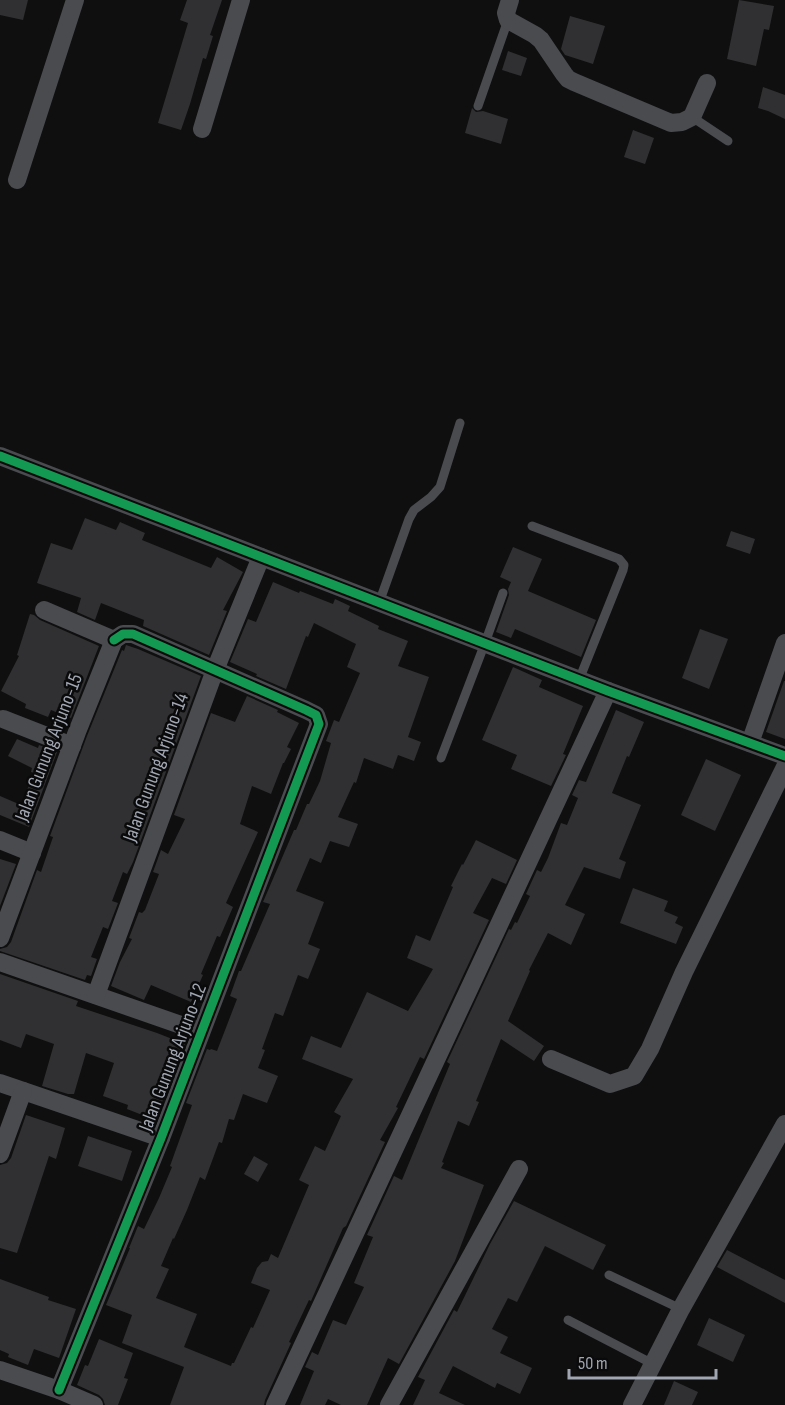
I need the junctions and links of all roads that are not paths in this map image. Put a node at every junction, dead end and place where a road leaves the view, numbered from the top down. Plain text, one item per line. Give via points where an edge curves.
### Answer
1 (75, 0) edge
2 (241, 0) edge
3 (510, 0) edge
4 (508, 20) junction
5 (707, 83) dead end
6 (478, 106) dead end
7 (692, 117) junction
8 (202, 129) dead end
9 (728, 141) dead end
10 (16, 180) dead end
11 (460, 423) dead end
12 (0, 456) edge
13 (532, 526) dead end
14 (261, 557) junction
15 (503, 592) dead end
16 (379, 603) junction
17 (44, 610) dead end
18 (114, 640) junction
19 (485, 643) junction
20 (785, 643) edge
21 (215, 670) junction
22 (579, 680) junction
23 (608, 691) junction
24 (3, 719) dead end
25 (750, 743) junction
26 (72, 746) junction
27 (785, 756) edge
28 (441, 758) dead end
29 (785, 767) edge
30 (0, 840) edge
31 (32, 853) junction
32 (0, 939) edge
33 (0, 962) edge
34 (96, 995) junction
35 (201, 1032) junction
36 (551, 1059) dead end
37 (0, 1083) edge
38 (23, 1091) junction
39 (785, 1124) edge
40 (161, 1138) junction
41 (0, 1155) edge
42 (519, 1169) dead end
43 (609, 1275) dead end
44 (681, 1309) junction
45 (568, 1320) dead end
46 (653, 1364) junction
47 (0, 1370) edge
48 (59, 1390) junction
49 (94, 1405) edge
50 (275, 1405) edge
51 (389, 1405) edge
52 (632, 1405) edge

1 - 10 street
2 - 8 street
3 - 4 street
4 - 6 lane
4 - 7 street via 541,40 568,79 671,123 682,123
5 - 7 street
7 - 9 lane
11 - 16 lane via 440,487 409,519
12 - 14 street
13 - 22 lane via 619,559 624,565
14 - 16 street
14 - 21 street, Jalan Gunung Arjuno-14
15 - 19 lane
16 - 19 street
17 - 18 street
18 - 21 street via 123,634 133,634
18 - 26 street, Jalan Gunung Arjuno-15
19 - 22 street
19 - 28 lane
20 - 25 street
21 - 34 street, Jalan Gunung Arjuno-14
21 - 35 street, Jalan Gunung Arjuno-12 via 316,715 319,724
22 - 23 street
23 - 25 street
23 - 50 street
24 - 26 street
25 - 27 street
26 - 31 street, Jalan Gunung Arjuno-15
29 - 36 street via 634,1076 610,1084
30 - 31 street
31 - 32 street, Jalan Gunung Arjuno-15
33 - 34 street
34 - 35 street
35 - 40 street, Jalan Gunung Arjuno-12
37 - 38 street
38 - 40 street
38 - 41 street
39 - 44 street
40 - 48 street, Jalan Gunung Arjuno-12
42 - 51 street
43 - 44 lane
44 - 46 street
45 - 46 lane
46 - 52 street
47 - 48 street
48 - 49 street

